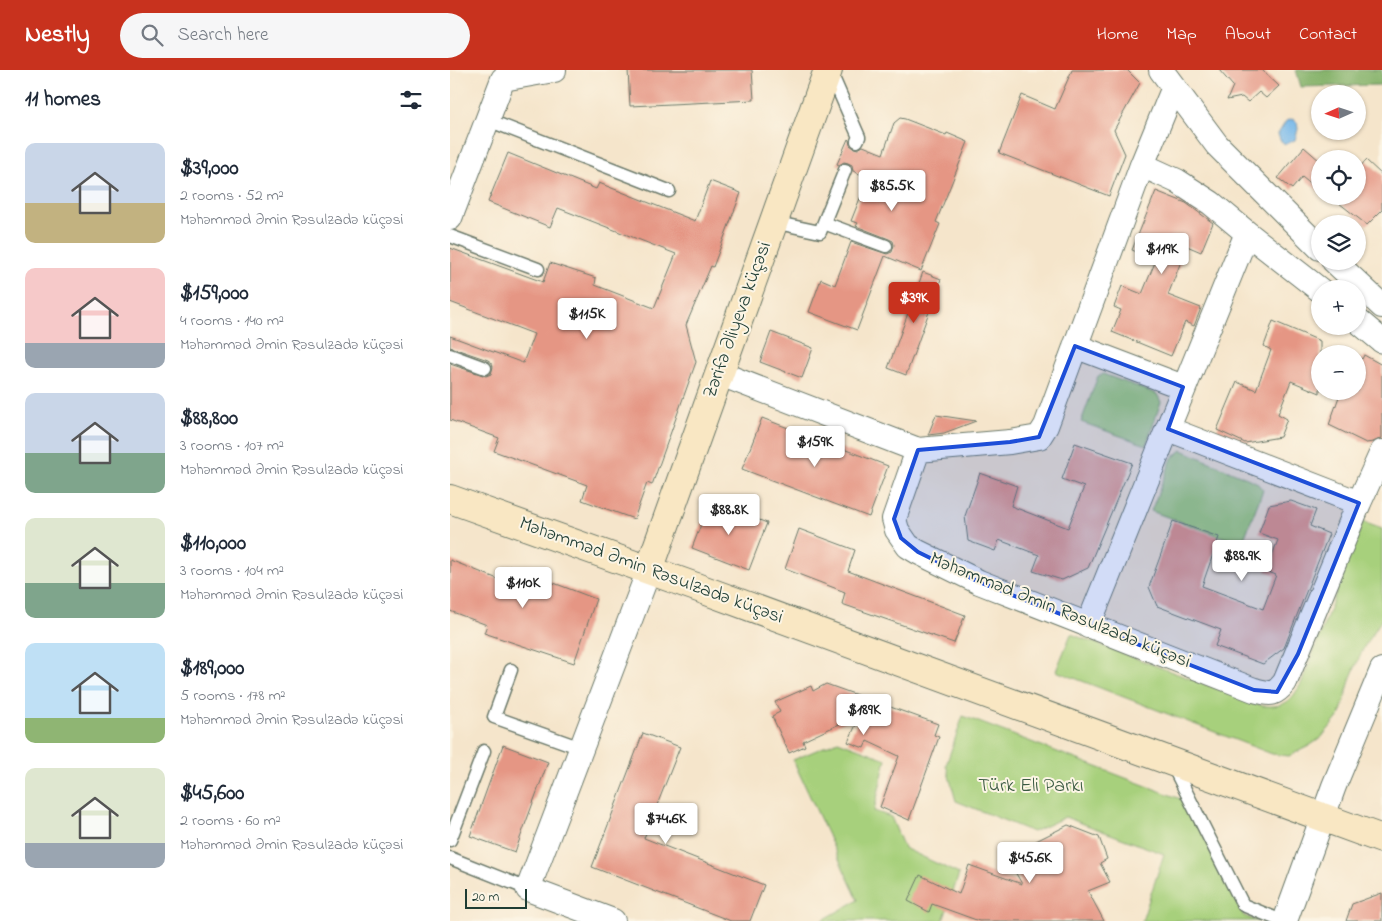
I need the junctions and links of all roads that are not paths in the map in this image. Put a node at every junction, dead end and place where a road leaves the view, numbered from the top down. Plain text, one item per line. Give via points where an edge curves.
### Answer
1 (554, 70) edge
2 (829, 70) edge
3 (1168, 78) edge
4 (488, 120) junction
5 (857, 141) dead end
6 (1142, 165) junction
7 (845, 170) dead end
8 (669, 191) dead end
9 (450, 218) edge
10 (773, 222) junction
11 (824, 223) junction
12 (1248, 233) junction
13 (450, 236) edge
14 (1311, 239) edge
15 (886, 246) dead end
16 (538, 269) dead end
17 (1344, 270) edge
18 (1311, 283) edge
19 (1382, 306) edge
20 (1366, 328) edge
21 (1382, 341) edge
22 (1075, 346) junction
23 (450, 355) edge
24 (485, 368) dead end
25 (718, 373) junction
26 (1184, 387) junction
27 (1168, 429) junction
28 (918, 450) junction
29 (1382, 452) edge
30 (450, 498) edge
31 (1359, 503) junction
32 (649, 570) junction
33 (1088, 626) junction
34 (511, 670) dead end
35 (1382, 670) edge
36 (1376, 698) edge
37 (581, 748) junction
38 (484, 751) dead end
39 (1171, 762) junction
40 (1322, 817) junction
41 (452, 831) edge
42 (1382, 839) edge
43 (450, 858) edge
44 (528, 889) junction
45 (613, 921) edge
46 (1284, 921) edge

1 - 4 street via 503,79
2 - 5 lane via 859,137
2 - 10 main road, Zərifə Əliyeva küçəsi
3 - 6 street
3 - 14 street via 1217,146
4 - 8 lane
4 - 9 street
6 - 12 street via 1177,181
6 - 22 street
7 - 11 lane
10 - 11 lane via 820,232
10 - 25 main road, Zərifə Əliyeva küçəsi
11 - 15 lane
12 - 18 street
12 - 26 street
13 - 16 lane
17 - 19 street
20 - 21 street
22 - 26 street
22 - 28 street via 1039,437
23 - 24 lane
25 - 28 street
25 - 32 main road, Zərifə Əliyeva küçəsi
26 - 27 street
27 - 31 street
27 - 33 street
28 - 33 street, Məhəmməd Əmin Rəsulzadə küçəsi via 894,519 896,530 908,546 979,582
29 - 31 street, Məhəmməd Əmin Rəsulzadə küçəsi
30 - 32 main road, Məhəmməd Əmin Rəsulzadə küçəsi
31 - 33 street, Məhəmməd Əmin Rəsulzadə küçəsi via 1298,654 1277,692 1269,694 1254,690
32 - 37 street
32 - 39 main road, Məhəmməd Əmin Rəsulzadə küçəsi
34 - 37 lane via 494,717
35 - 36 street
36 - 40 street
37 - 44 street
38 - 41 lane
39 - 40 main road, Məhəmməd Əmin Rəsulzadə küçəsi
39 - 46 lane via 1243,905
40 - 42 main road, Məhəmməd Əmin Rəsulzadə küçəsi
40 - 46 street
43 - 44 lane
44 - 45 street

